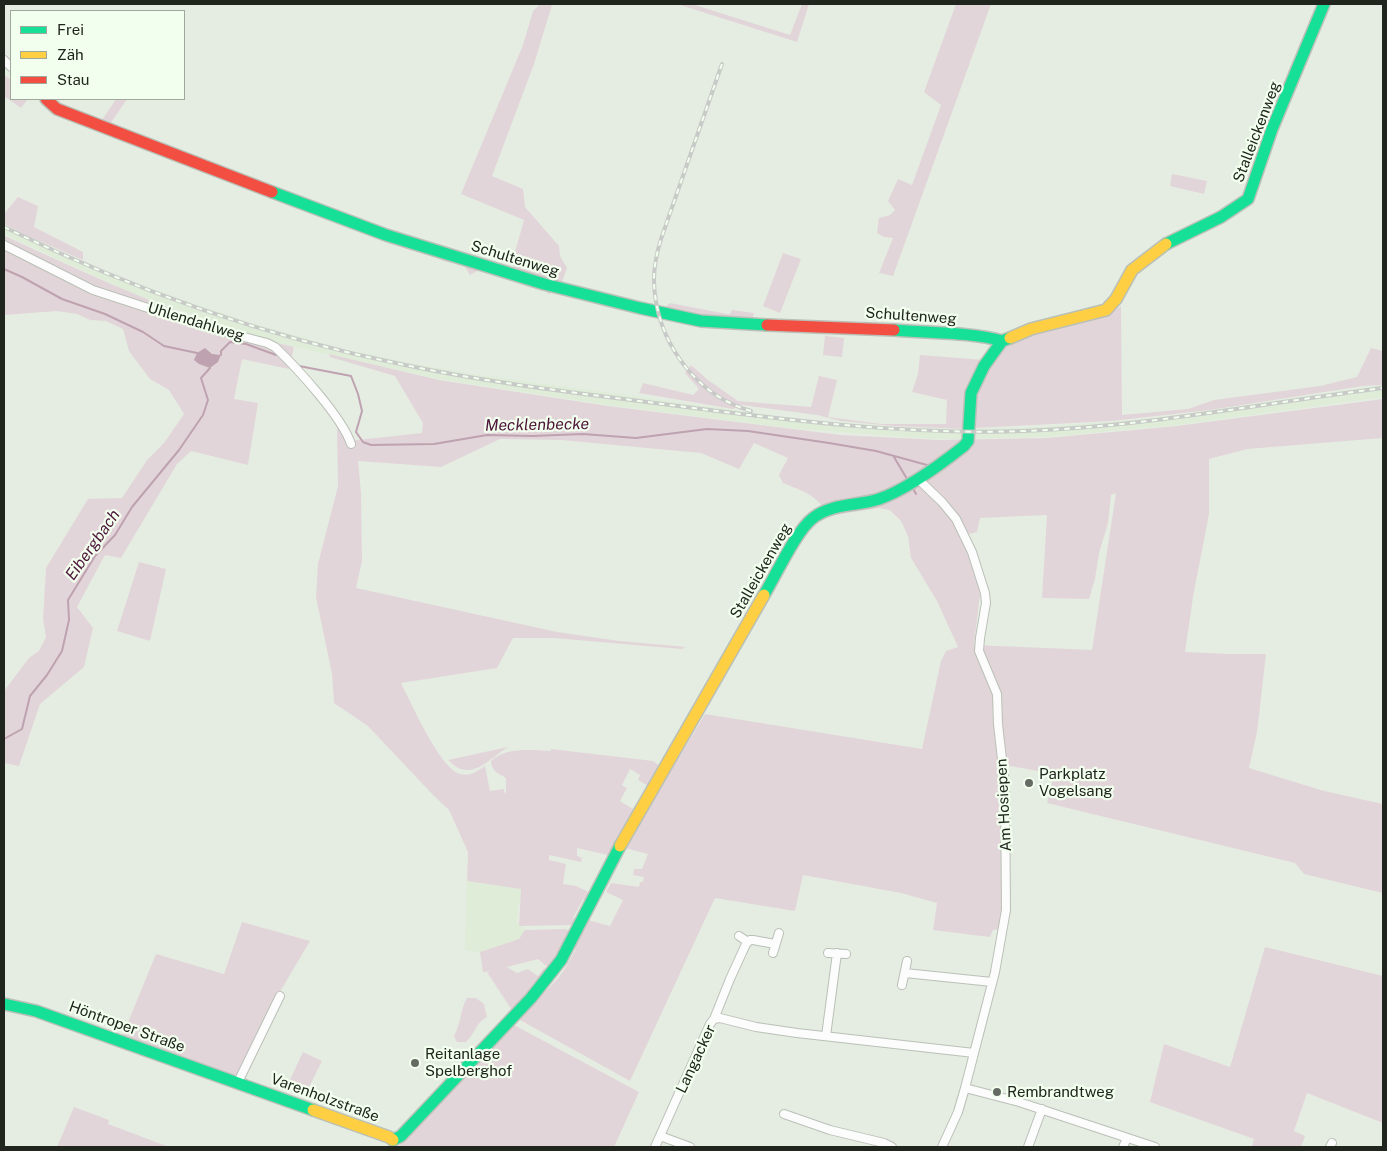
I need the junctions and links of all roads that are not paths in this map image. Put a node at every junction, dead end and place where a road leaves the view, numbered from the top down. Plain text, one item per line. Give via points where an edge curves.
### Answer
1 (1324, 4) edge
2 (47, 100) edge
3 (4, 245) edge
4 (1002, 341) junction
5 (351, 444) dead end
6 (912, 482) junction
7 (779, 933) dead end
8 (739, 936) dead end
9 (748, 942) junction
10 (775, 944) junction
11 (773, 953) dead end
12 (828, 953) dead end
13 (837, 954) junction
14 (846, 954) dead end
15 (907, 961) dead end
16 (905, 972) junction
17 (992, 982) junction
18 (902, 985) dead end
19 (280, 996) dead end
20 (4, 1004) edge
21 (714, 1019) junction
22 (826, 1036) junction
23 (974, 1053) junction
24 (238, 1082) junction
25 (965, 1088) junction
26 (1042, 1109) junction
27 (784, 1114) dead end
28 (660, 1136) junction
29 (1127, 1138) junction
30 (393, 1144) edge
31 (655, 1147) edge
32 (690, 1147) edge
33 (892, 1147) edge
34 (942, 1147) edge
35 (1028, 1147) edge
36 (1124, 1147) edge
37 (1155, 1147) edge

1 - 4 street, Stalleickenweg via 1272,129 1248,199 1168,242 1137,265 1124,280 1114,304 1106,310 1031,329
2 - 4 street, Schultenweg via 60,110 324,213 435,251 585,294 700,321 798,328 863,328
3 - 5 street, Uhlendahlweg via 93,290 267,343 281,353 337,418
4 - 6 street, Stalleickenweg via 970,393 967,444
6 - 17 street, Am Hosiepen via 942,502 956,519 972,552 985,593 979,651 997,694 1006,832 1006,910
6 - 30 street, Stalleickenweg via 881,499 822,512 804,526 608,869 561,960 531,998
7 - 10 street
8 - 9 street
9 - 10 street
9 - 21 street
10 - 11 street
12 - 13 street
13 - 14 street
13 - 22 street
15 - 16 street
16 - 17 street
16 - 18 street
17 - 23 street, Am Hosiepen
19 - 24 street
20 - 24 street, Höntroper Straße via 36,1011
21 - 22 street, Langacker
21 - 28 street, Langacker
22 - 23 street, Langacker
23 - 25 street, Am Hosiepen
24 - 30 street, Varenholzstraße via 389,1137
25 - 26 street
25 - 34 street, Am Hosiepen
26 - 29 street
26 - 35 street
27 - 33 street
28 - 31 street, Langacker
28 - 32 street
29 - 36 street
29 - 37 street

